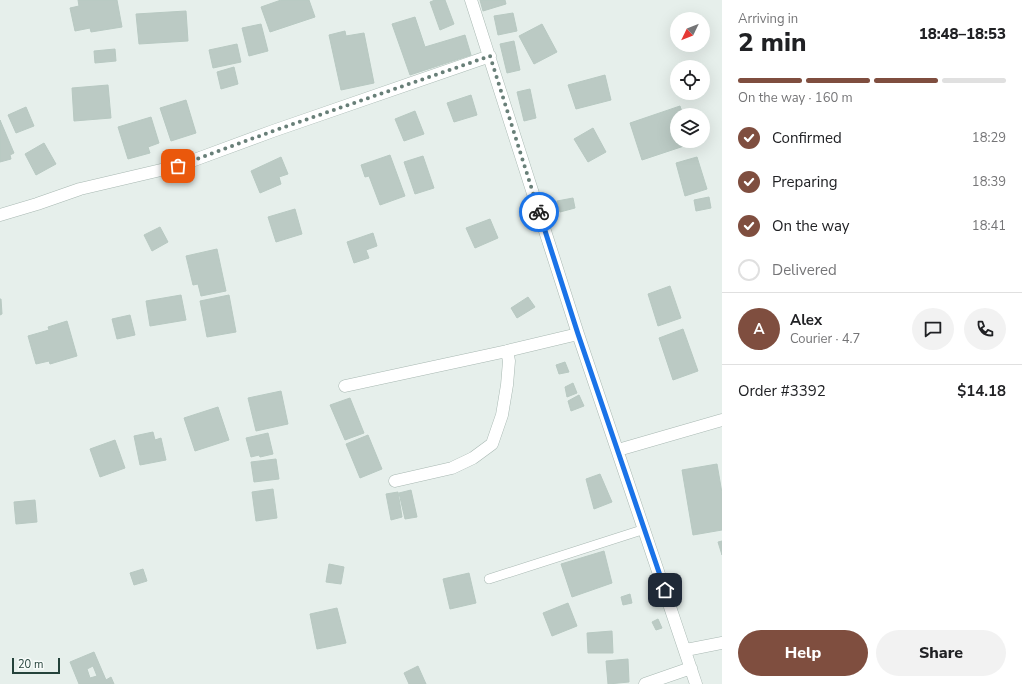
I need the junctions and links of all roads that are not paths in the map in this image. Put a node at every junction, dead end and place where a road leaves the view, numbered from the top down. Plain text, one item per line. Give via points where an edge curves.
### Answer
1 (471, 0) edge
2 (490, 56) junction
3 (0, 215) edge
4 (578, 334) junction
5 (507, 352) junction
6 (345, 386) dead end
7 (722, 420) edge
8 (618, 450) junction
9 (395, 481) dead end
10 (645, 529) junction
11 (489, 579) dead end
12 (722, 643) edge
13 (686, 650) junction
14 (692, 668) junction
15 (645, 684) edge
16 (696, 684) edge

1 - 2 street
2 - 3 street via 178,166 80,189
2 - 4 street
4 - 5 street
4 - 8 street
5 - 6 street
5 - 9 street via 507,385 502,414 492,444 473,458 452,468
7 - 8 street
8 - 10 street
10 - 11 lane
10 - 13 street
12 - 13 street
13 - 14 street
14 - 15 street
14 - 16 street

